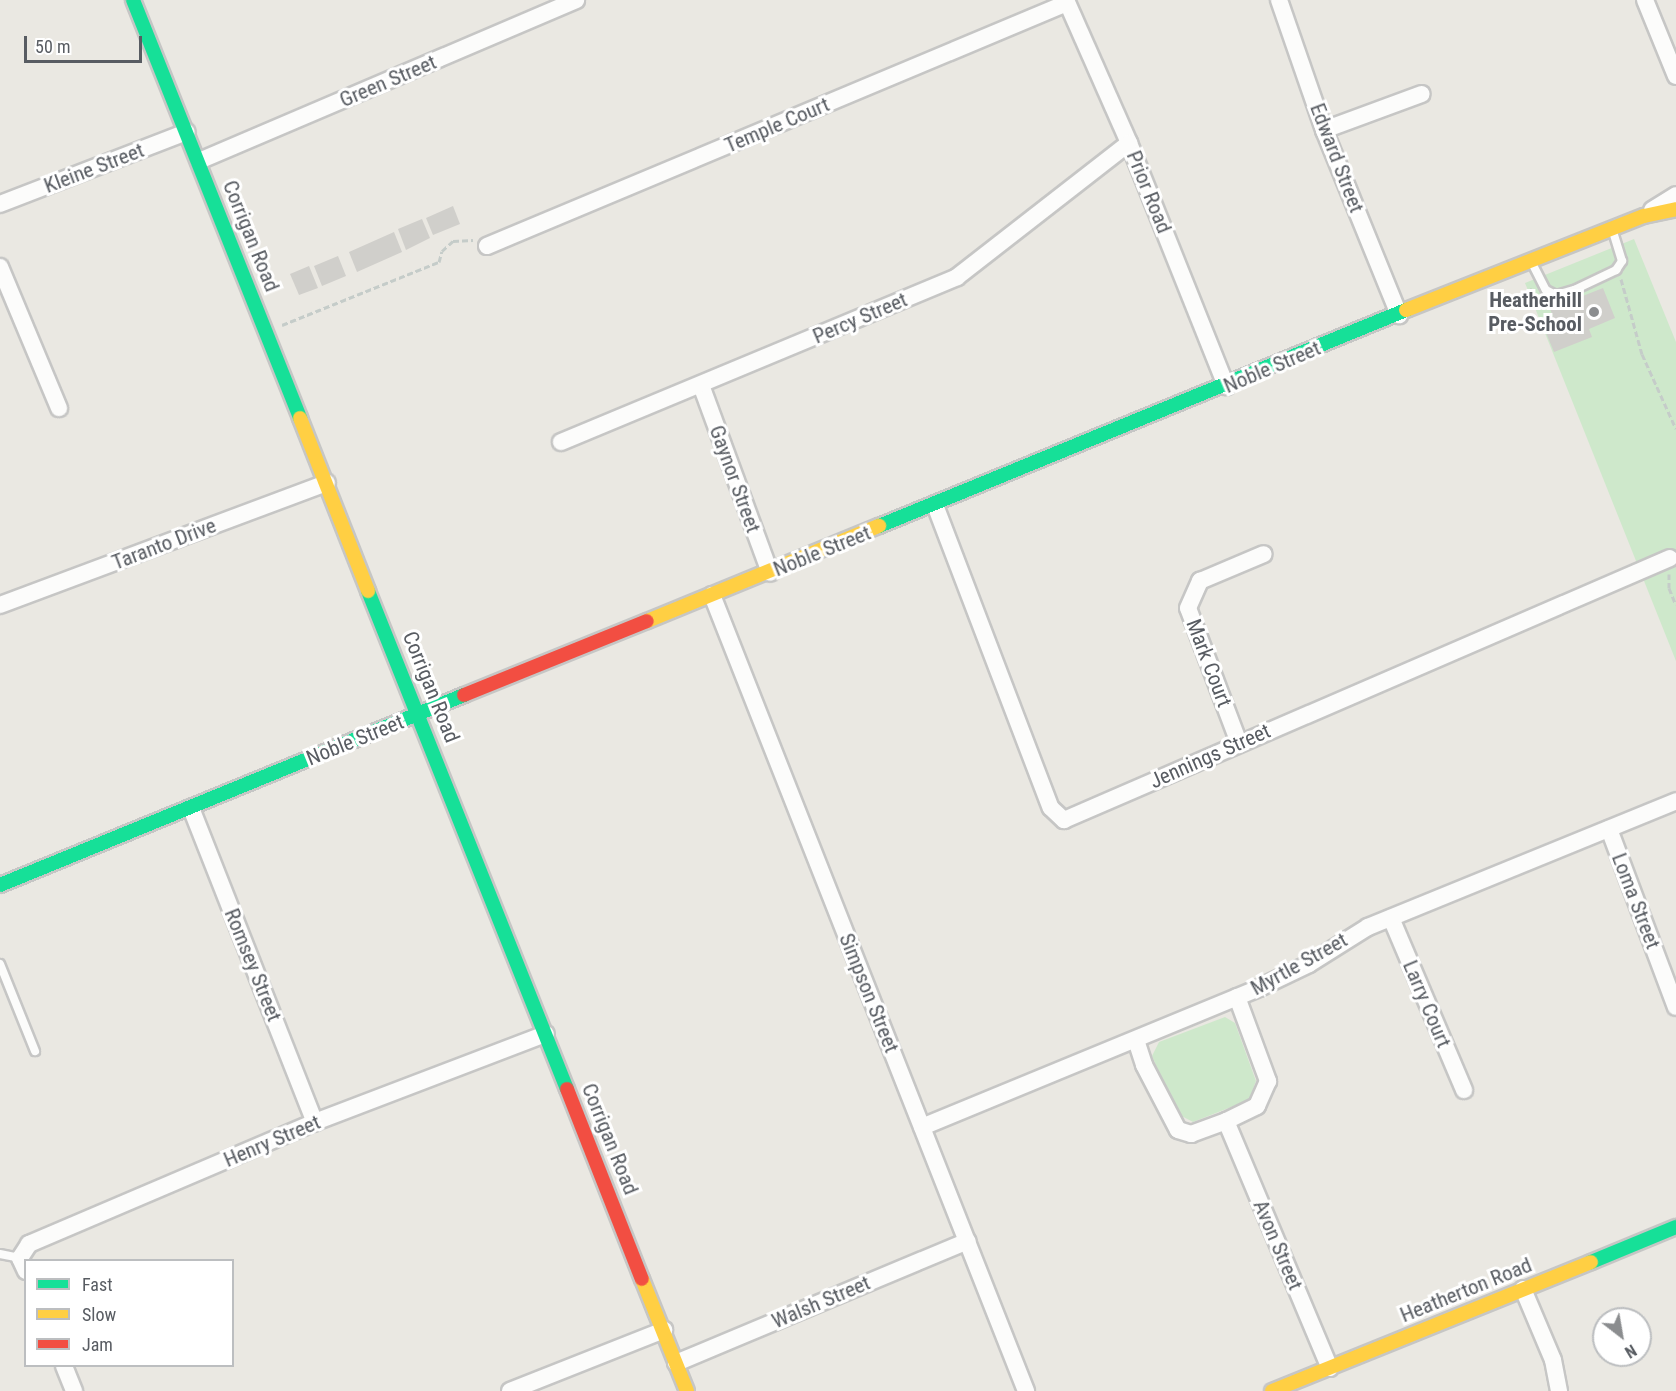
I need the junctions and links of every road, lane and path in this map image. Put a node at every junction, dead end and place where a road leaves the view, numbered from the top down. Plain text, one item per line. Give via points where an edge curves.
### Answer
1 (133, 0) edge
2 (576, 0) edge
3 (1279, 0) edge
4 (1645, 0) edge
5 (1067, 2) edge
6 (1676, 76) edge
7 (1422, 94) dead end
8 (1324, 130) junction
9 (188, 132) junction
10 (1129, 143) junction
11 (199, 161) junction
12 (1676, 195) edge
13 (0, 204) edge
14 (1676, 209) edge
15 (1644, 216) junction
16 (1612, 228) junction
17 (487, 246) joint
18 (1531, 260) junction
19 (0, 267) edge
20 (1627, 272) dead end
21 (1399, 315) junction
22 (267, 332) junction
23 (701, 385) junction
24 (1226, 386) junction
25 (59, 408) dead end
26 (1676, 429) edge
27 (561, 442) dead end
28 (327, 483) junction
29 (935, 505) junction
30 (1264, 554) dead end
31 (1670, 558) joint
32 (770, 573) junction
33 (712, 595) junction
34 (1676, 605) edge
35 (0, 606) edge
36 (420, 714) junction
37 (1239, 742) junction
38 (1676, 801) edge
39 (191, 808) junction
40 (1609, 829) junction
41 (0, 885) edge
42 (1391, 918) junction
43 (0, 964) edge
44 (1237, 998) junction
45 (1676, 1007) edge
46 (546, 1034) junction
47 (1136, 1040) junction
48 (35, 1051) dead end
49 (1464, 1090) dead end
50 (1226, 1121) junction
51 (315, 1122) junction
52 (922, 1126) junction
53 (1676, 1227) edge
54 (967, 1241) junction
55 (0, 1254) edge
56 (25, 1259) edge
57 (23, 1265) edge
58 (1523, 1289) junction
59 (664, 1330) junction
60 (676, 1363) junction
61 (65, 1367) edge
62 (1330, 1368) junction
63 (75, 1391) edge
64 (510, 1391) edge
65 (687, 1391) edge
66 (1026, 1391) edge
67 (1272, 1391) edge
68 (1559, 1391) edge

1 - 9 main road, Corrigan Road
2 - 11 street, Green Street
3 - 8 street, Edward Street
4 - 6 street
5 - 10 street, Prior Road
5 - 17 street, Temple Court
7 - 8 street
8 - 21 street, Edward Street
9 - 11 main road, Corrigan Road
9 - 13 street, Kleine Street
10 - 23 street, Percy Street via 957,277
10 - 24 street, Prior Road
11 - 22 main road, Corrigan Road
12 - 15 street, Noble Street
14 - 15 main road, Noble Street
15 - 16 main road, Noble Street
16 - 18 main road, Noble Street
16 - 18 lane via 1622,261 1608,275 1574,290 1556,296 1546,290
17 - 22 path via 469,238 453,241 442,251 439,262
18 - 21 main road, Noble Street
19 - 25 street
20 - 26 path via 1621,279 1642,354
21 - 24 main road, Noble Street
22 - 28 main road, Corrigan Road
23 - 27 street, Percy Street
23 - 32 street, Gaynor Street
24 - 29 main road, Noble Street
28 - 35 street, Taranto Drive
28 - 36 main road, Corrigan Road
29 - 32 main road, Noble Street
29 - 37 street, Jennings Street via 1051,808 1064,820
30 - 37 street, Mark Court via 1200,581 1188,608
31 - 34 path via 1669,588
31 - 37 street, Jennings Street
32 - 33 main road, Noble Street
33 - 36 main road, Noble Street
33 - 52 street, Simpson Street
36 - 39 main road, Noble Street
36 - 46 main road, Corrigan Road
38 - 40 street, Myrtle Street
39 - 41 main road, Noble Street
39 - 51 street, Romsey Street
40 - 42 street, Myrtle Street
40 - 45 street, Loma Street
42 - 44 street, Myrtle Street via 1347,937 1309,964
42 - 49 street, Larry Court
43 - 48 lane
44 - 47 street, Myrtle Street
44 - 50 street via 1268,1081 1257,1106
46 - 51 street, Henry Street
46 - 59 main road, Corrigan Road
47 - 50 street via 1144,1065 1178,1130 1191,1134
47 - 52 street, Myrtle Street
50 - 62 street, Avon Street
51 - 56 street, Henry Street via 29,1244
52 - 54 street, Simpson Street
53 - 58 main road, Heatherton Road
54 - 60 street, Walsh Street
54 - 66 street, Simpson Street
55 - 57 lane
58 - 62 main road, Heatherton Road
58 - 68 street via 1553,1360
59 - 60 main road, Corrigan Road
59 - 64 street
60 - 65 main road, Corrigan Road
61 - 63 street
62 - 67 main road, Heatherton Road

